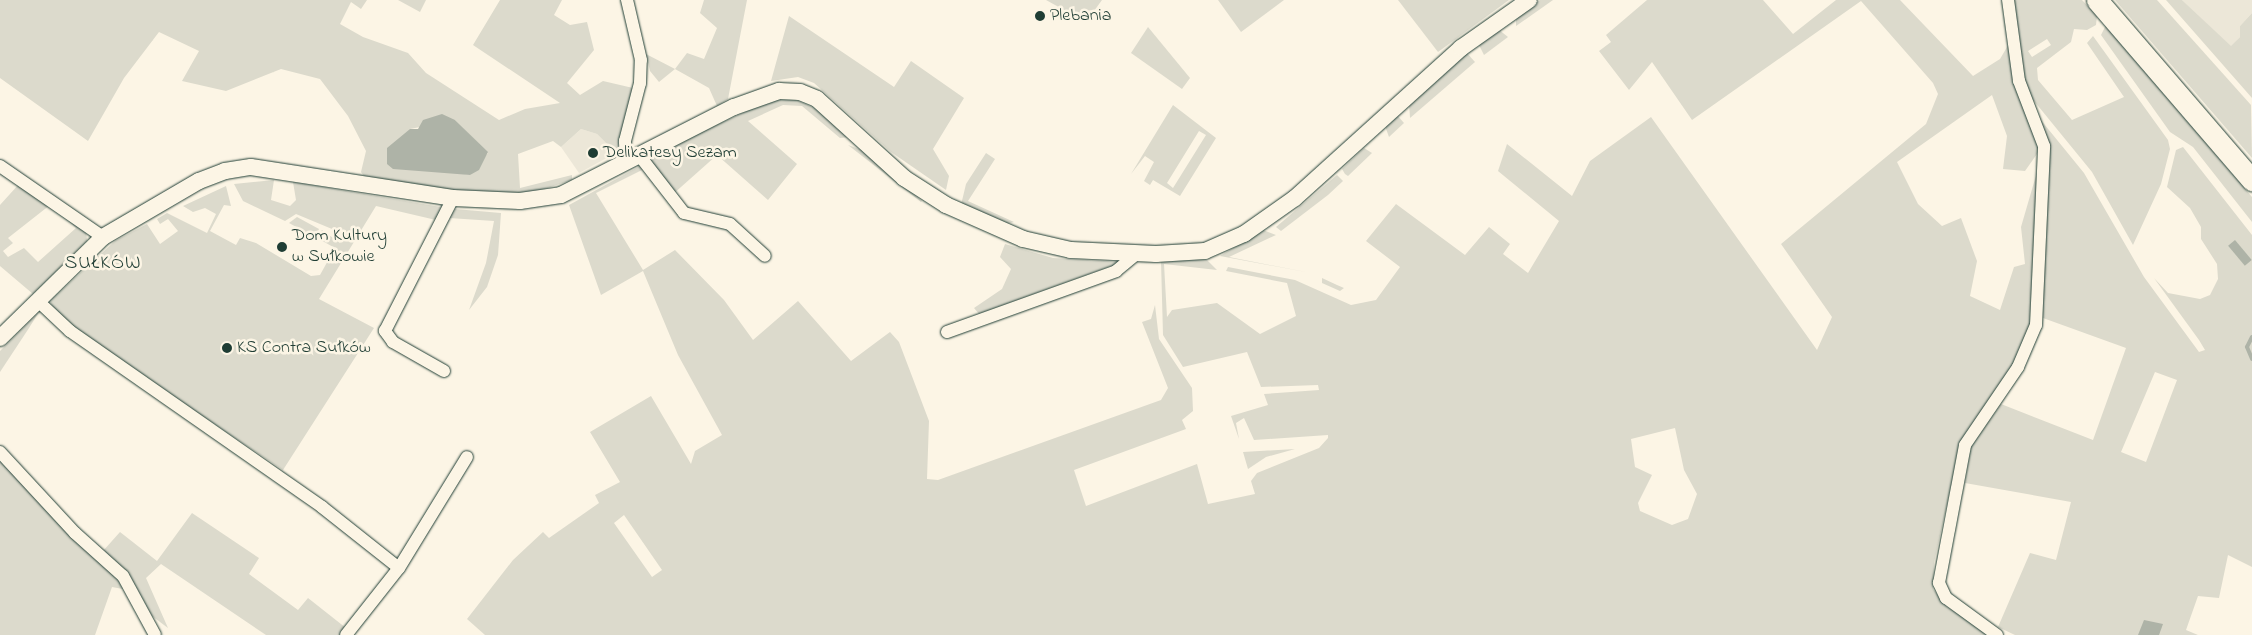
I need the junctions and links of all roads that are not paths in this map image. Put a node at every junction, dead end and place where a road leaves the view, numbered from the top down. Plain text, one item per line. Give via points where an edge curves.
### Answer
1 (627, 0) edge
2 (1529, 0) edge
3 (2008, 0) edge
4 (2097, 0) edge
5 (633, 159) junction
6 (0, 166) edge
7 (2252, 180) edge
8 (453, 198) junction
9 (102, 237) junction
10 (1136, 254) junction
11 (765, 256) dead end
12 (38, 301) junction
13 (947, 332) dead end
14 (0, 338) edge
15 (444, 371) dead end
16 (0, 452) edge
17 (467, 457) dead end
18 (399, 568) junction
19 (155, 635) edge
20 (346, 635) edge
21 (1997, 635) edge

1 - 5 street via 641,60 640,83 625,141
2 - 10 street via 1461,48 1295,198 1244,234 1205,251
3 - 21 street via 2019,81 2044,146 2036,325 2018,366 1965,445 1939,584 1946,598
4 - 7 main road
5 - 8 street via 561,195 520,201
5 - 10 street via 734,107 779,91 800,92 817,99 904,178 991,226 1072,250
5 - 11 street via 684,213 730,224
6 - 9 street
8 - 9 street via 251,167 199,181
8 - 15 street via 385,331 393,342
9 - 12 street
10 - 13 street via 1116,271
12 - 14 street
12 - 18 street via 70,331 322,507
16 - 19 street via 74,533 123,576
17 - 18 street
18 - 20 street

